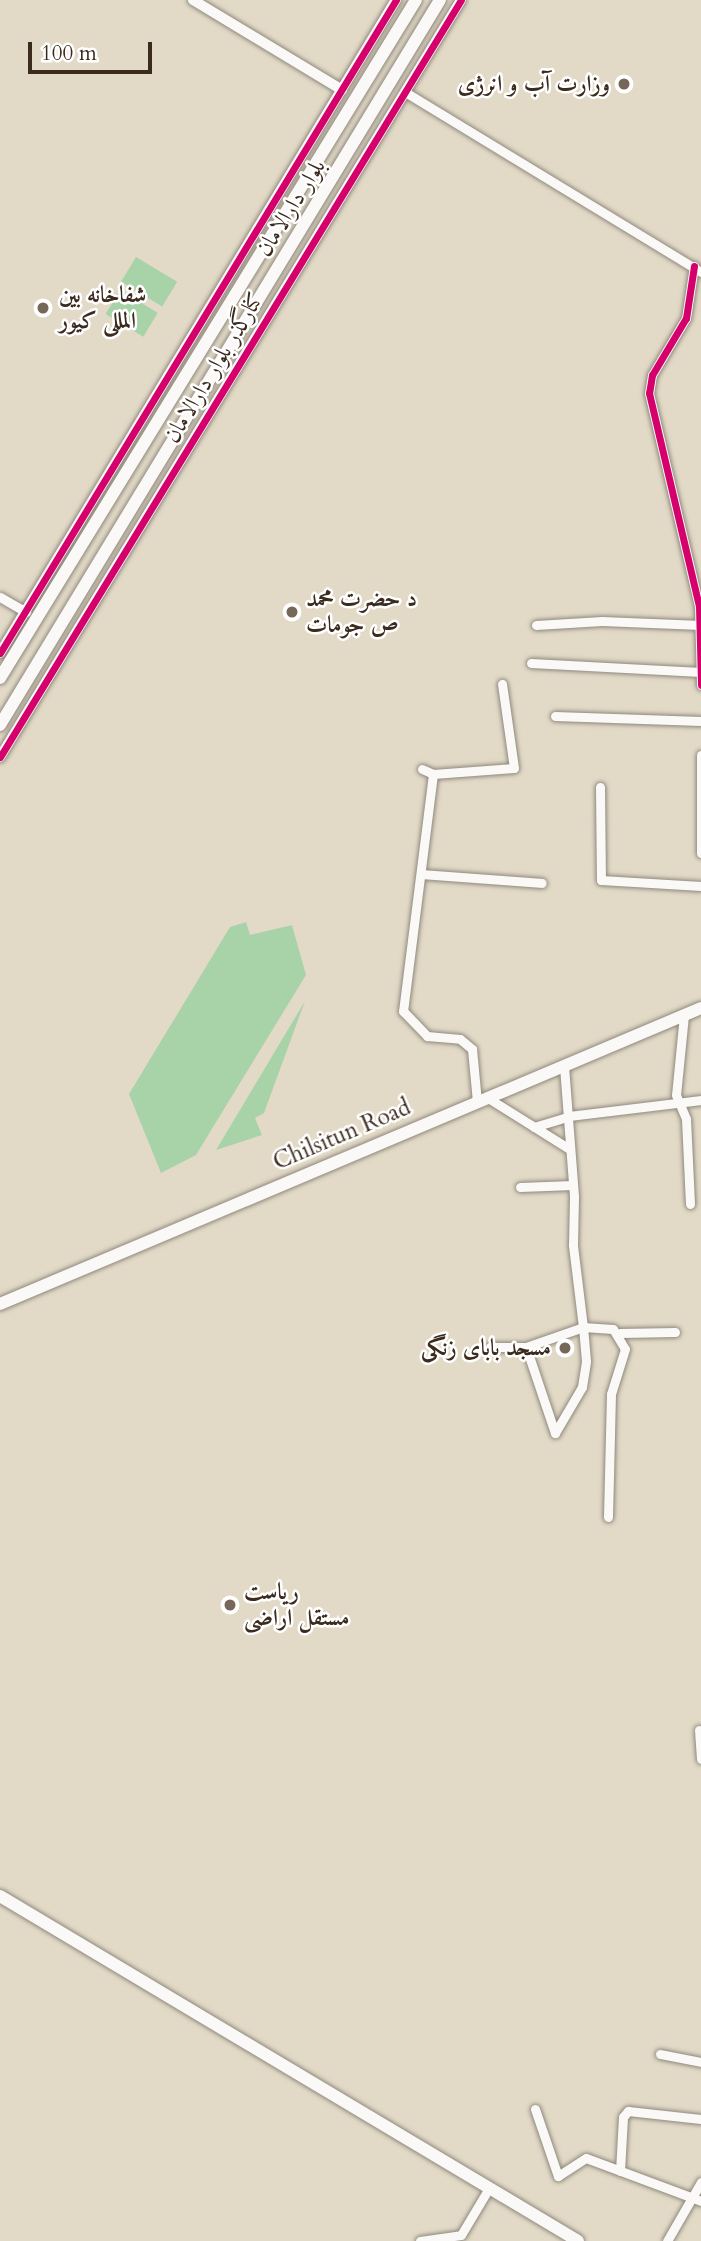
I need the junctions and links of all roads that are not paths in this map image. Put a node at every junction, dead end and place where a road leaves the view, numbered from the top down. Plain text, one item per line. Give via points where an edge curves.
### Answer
1 (193, 0) edge
2 (396, 0) edge
3 (416, 0) edge
4 (440, 0) edge
5 (461, 0) edge
6 (342, 90) junction
7 (405, 92) junction
8 (697, 269) edge
9 (0, 597) edge
10 (31, 616) junction
11 (82, 622) junction
12 (60, 625) junction
13 (536, 625) dead end
14 (701, 625) edge
15 (0, 653) edge
16 (531, 663) dead end
17 (701, 672) edge
18 (0, 678) edge
19 (502, 684) dead end
20 (701, 685) edge
21 (555, 716) dead end
22 (701, 721) edge
23 (0, 725) edge
24 (701, 755) edge
25 (0, 757) edge
26 (422, 769) dead end
27 (433, 774) junction
28 (600, 787) dead end
29 (701, 853) edge
30 (422, 874) junction
31 (542, 883) dead end
32 (701, 886) edge
33 (701, 1008) edge
34 (684, 1015) junction
35 (564, 1065) junction
36 (483, 1100) junction
37 (701, 1100) edge
38 (678, 1102) junction
39 (569, 1116) junction
40 (534, 1127) junction
41 (568, 1148) junction
42 (573, 1185) junction
43 (520, 1187) dead end
44 (690, 1205) dead end
45 (0, 1304) edge
46 (583, 1327) junction
47 (675, 1332) dead end
48 (620, 1333) junction
49 (490, 1348) dead end
50 (526, 1348) junction
51 (608, 1517) dead end
52 (699, 1730) edge
53 (701, 1759) edge
54 (0, 1896) edge
55 (660, 2054) dead end
56 (701, 2062) edge
57 (535, 2109) dead end
58 (701, 2119) edge
59 (620, 2171) junction
60 (701, 2182) edge
61 (489, 2188) junction
62 (690, 2199) junction
63 (701, 2202) edge
64 (420, 2241) edge
65 (578, 2241) edge
66 (667, 2241) edge

1 - 6 street
2 - 6 street, کنارگذر بلوار دارالامان
3 - 10 main road, بلوار دارالامان
4 - 12 main road, بلوار دارالامان
5 - 7 street, کنارگذر بلوار دارالامان
6 - 10 street, کنارگذر بلوار دارالامان
7 - 8 street
7 - 11 street, کنارگذر بلوار دارالامان
8 - 14 street via 686,318 652,375 649,393 693,573
9 - 10 street
10 - 12 main road
10 - 15 street, کنارگذر بلوار دارالامان
10 - 18 main road, بلوار دارالامان
11 - 12 street
11 - 25 street, کنارگذر بلوار دارالامان
12 - 23 main road, بلوار دارالامان
13 - 14 street via 602,621
14 - 17 street
16 - 17 street
17 - 20 street
19 - 27 street via 514,768
21 - 22 street
24 - 29 street
26 - 27 street
27 - 30 street
28 - 32 street via 601,880
30 - 31 street
30 - 36 street via 403,1011 428,1036 460,1039 472,1049
33 - 34 main road, Chilsitun Road
34 - 35 main road, Chilsitun Road
34 - 38 street
35 - 36 main road, Chilsitun Road
35 - 39 street
36 - 40 street
36 - 45 main road, Chilsitun Road
37 - 38 street
38 - 39 street
38 - 44 street via 686,1119 691,1157
39 - 40 street
39 - 41 street
40 - 41 street
41 - 42 street
42 - 43 street
42 - 46 street via 573,1245
46 - 48 street via 608,1327
46 - 50 street
46 - 50 street via 586,1360 582,1387 555,1433
47 - 48 street
48 - 51 street via 625,1349 611,1394
49 - 50 street
52 - 53 street
54 - 61 main road
55 - 56 street
57 - 59 street via 555,2174 561,2175 586,2158
58 - 59 street via 628,2111 623,2117
59 - 62 street
60 - 62 street
61 - 64 street via 461,2235
61 - 65 main road
62 - 63 street
62 - 66 street

